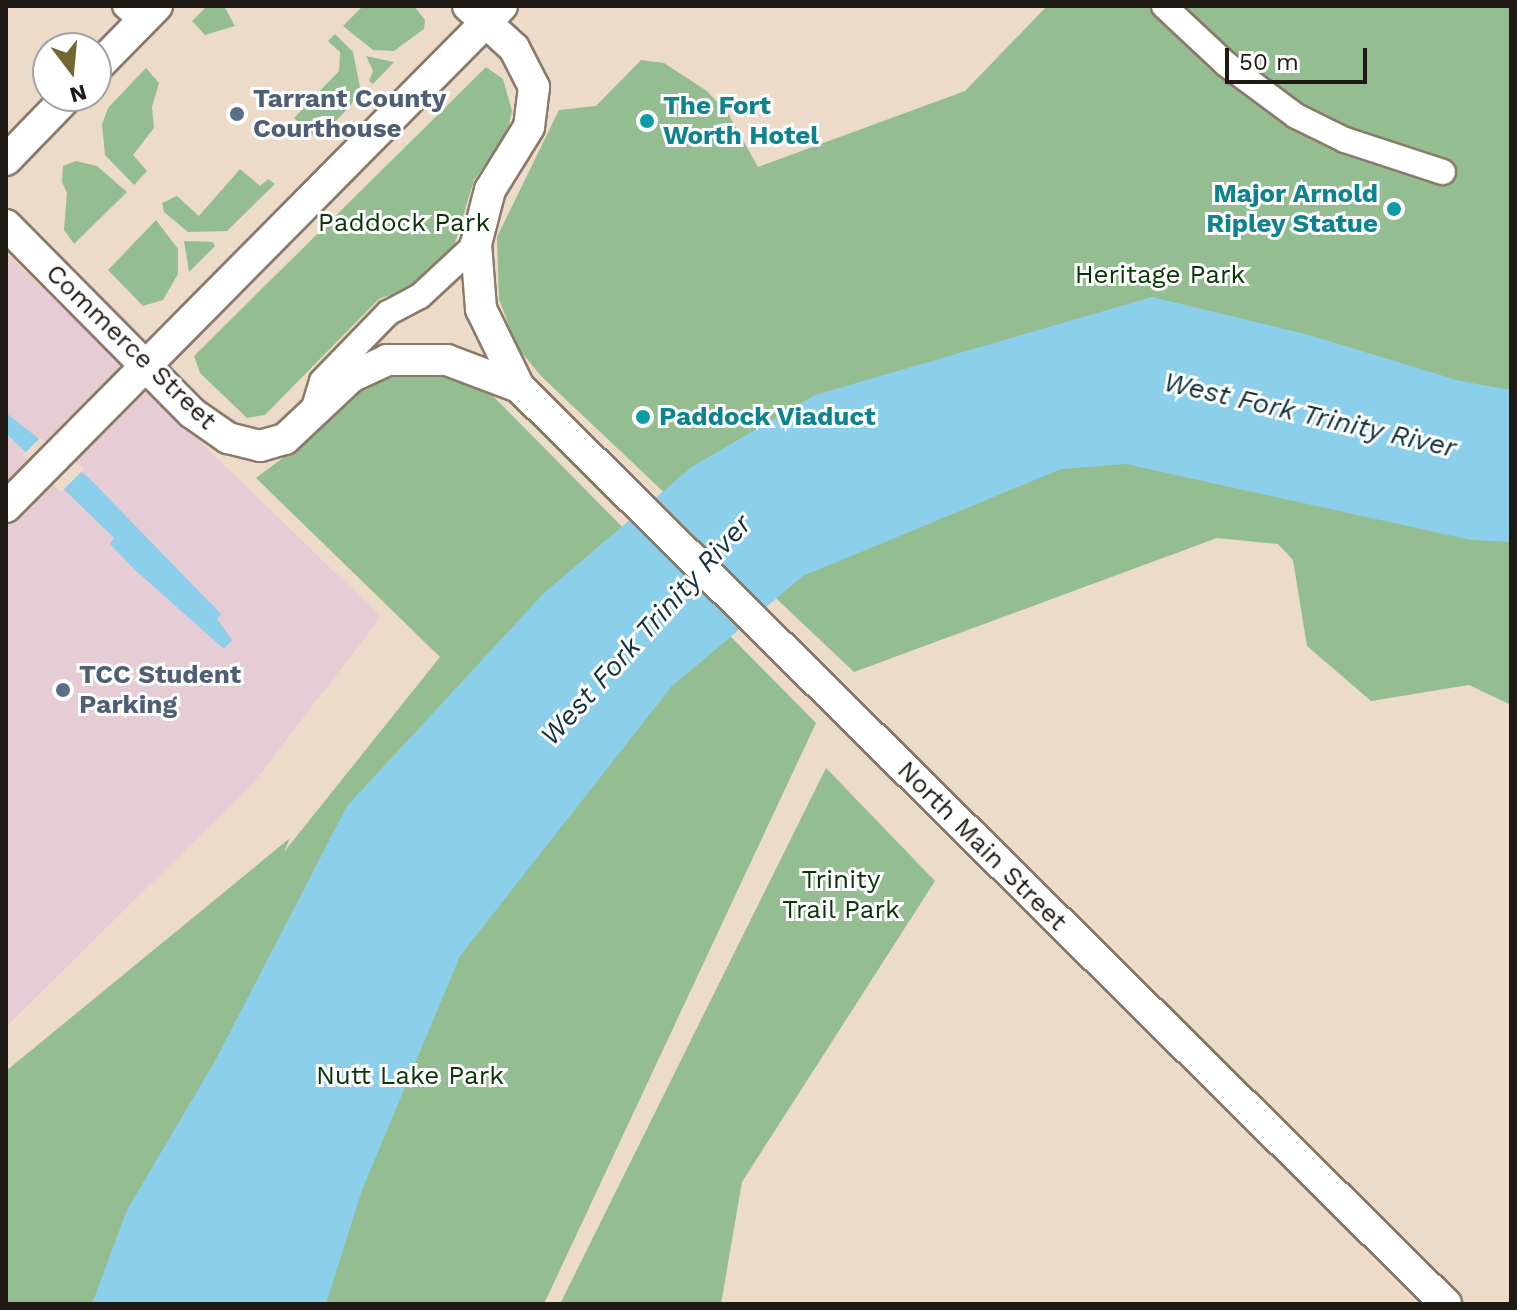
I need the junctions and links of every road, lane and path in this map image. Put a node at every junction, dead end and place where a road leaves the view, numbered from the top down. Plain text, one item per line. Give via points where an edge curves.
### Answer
1 (1164, 6) edge
2 (141, 11) edge
3 (485, 11) edge
4 (112, 48) edge
5 (52, 112) edge
6 (6, 160) edge
7 (1443, 172) dead end
8 (6, 225) edge
9 (476, 244) junction
10 (146, 365) junction
11 (521, 389) junction
12 (312, 416) junction
13 (10, 503) edge
14 (1446, 1304) edge

1 - 7 street via 1226,64 1296,116 1345,140
2 - 4 main road
3 - 9 main road via 523,60 535,98 529,127 485,203
3 - 10 main road
5 - 6 main road
8 - 10 main road, Commerce Street
9 - 11 main road via 481,309
9 - 12 street via 420,296 388,313 322,381
10 - 12 main road, Commerce Street via 192,413 238,441 272,445
10 - 13 main road
11 - 12 main road, Commerce Street via 447,360 397,359 351,377
11 - 14 main road, North Main Street

